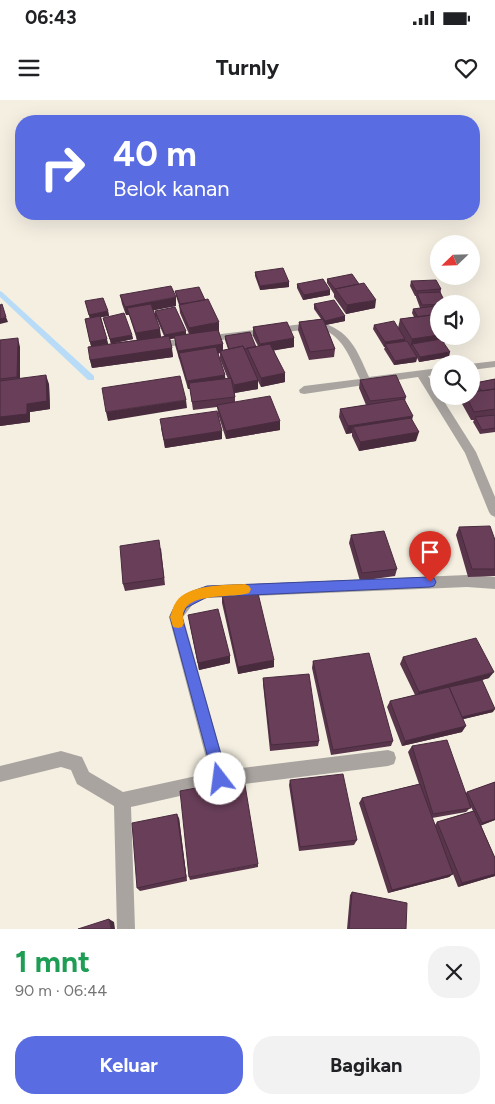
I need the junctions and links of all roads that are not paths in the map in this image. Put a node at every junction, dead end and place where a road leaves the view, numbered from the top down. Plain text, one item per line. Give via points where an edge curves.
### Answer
1 (142, 347) edge
2 (495, 364) edge
3 (480, 366) edge
4 (430, 372) edge
5 (421, 374) junction
6 (366, 381) junction
7 (304, 390) dead end
8 (495, 512) edge
9 (495, 583) edge
10 (388, 758) dead end
11 (0, 774) edge
12 (220, 779) junction
13 (122, 800) junction
14 (126, 929) edge

1 - 6 street via 319,325 333,328 341,334
2 - 3 street
4 - 5 street
5 - 6 street
5 - 8 street via 470,452
6 - 7 street
9 - 12 street via 467,581 207,592 181,604 176,617
10 - 12 street
11 - 13 street via 61,758 76,763 83,778
12 - 13 street
13 - 14 street

